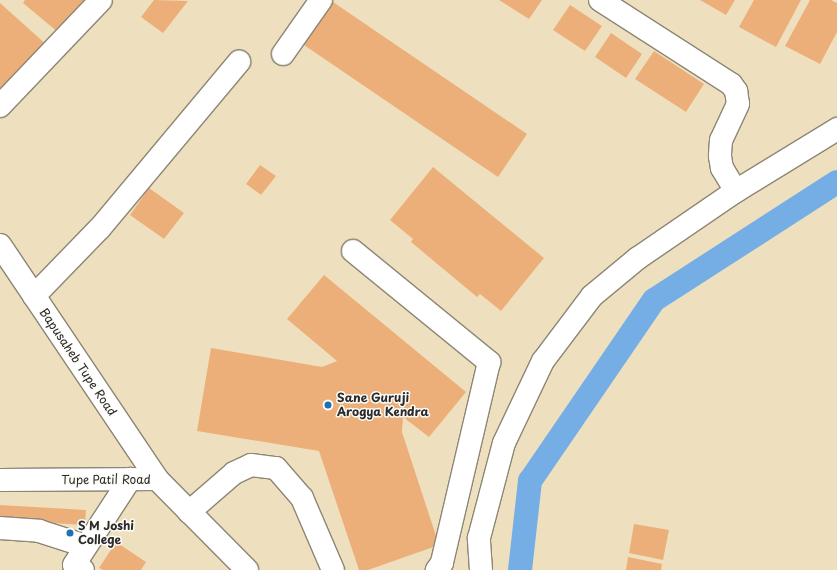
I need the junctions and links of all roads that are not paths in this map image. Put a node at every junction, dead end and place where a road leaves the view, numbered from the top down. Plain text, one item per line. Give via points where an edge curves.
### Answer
1 (101, 0) edge
2 (321, 0) edge
3 (600, 0) edge
4 (283, 54) dead end
5 (239, 62) dead end
6 (0, 106) edge
7 (837, 129) edge
8 (736, 191) junction
9 (0, 246) edge
10 (353, 251) dead end
11 (34, 296) junction
12 (130, 479) junction
13 (156, 479) junction
14 (0, 480) edge
15 (189, 512) junction
16 (0, 528) edge
17 (86, 546) junction
18 (83, 570) edge
19 (247, 570) edge
20 (333, 570) edge
21 (437, 570) edge
22 (481, 570) edge

1 - 6 street
2 - 4 street
3 - 8 street via 731,84 736,91 738,104 721,140 720,156 722,168
5 - 11 street via 100,228
7 - 8 street
8 - 22 street via 638,258 592,296 543,361 504,443 479,538
9 - 11 street, Bapusaheb Tupe Road
10 - 21 street via 489,362 442,563
11 - 13 street, Bapusaheb Tupe Road
12 - 13 street, Tupe Patil Road
12 - 14 street, Tupe Patil Road
12 - 17 street
13 - 15 street, Tupe Patil Road
15 - 19 street, Tupe Patil Road
15 - 20 street via 240,470 251,465 276,468 302,498
16 - 17 street via 39,531
17 - 18 street via 74,564

